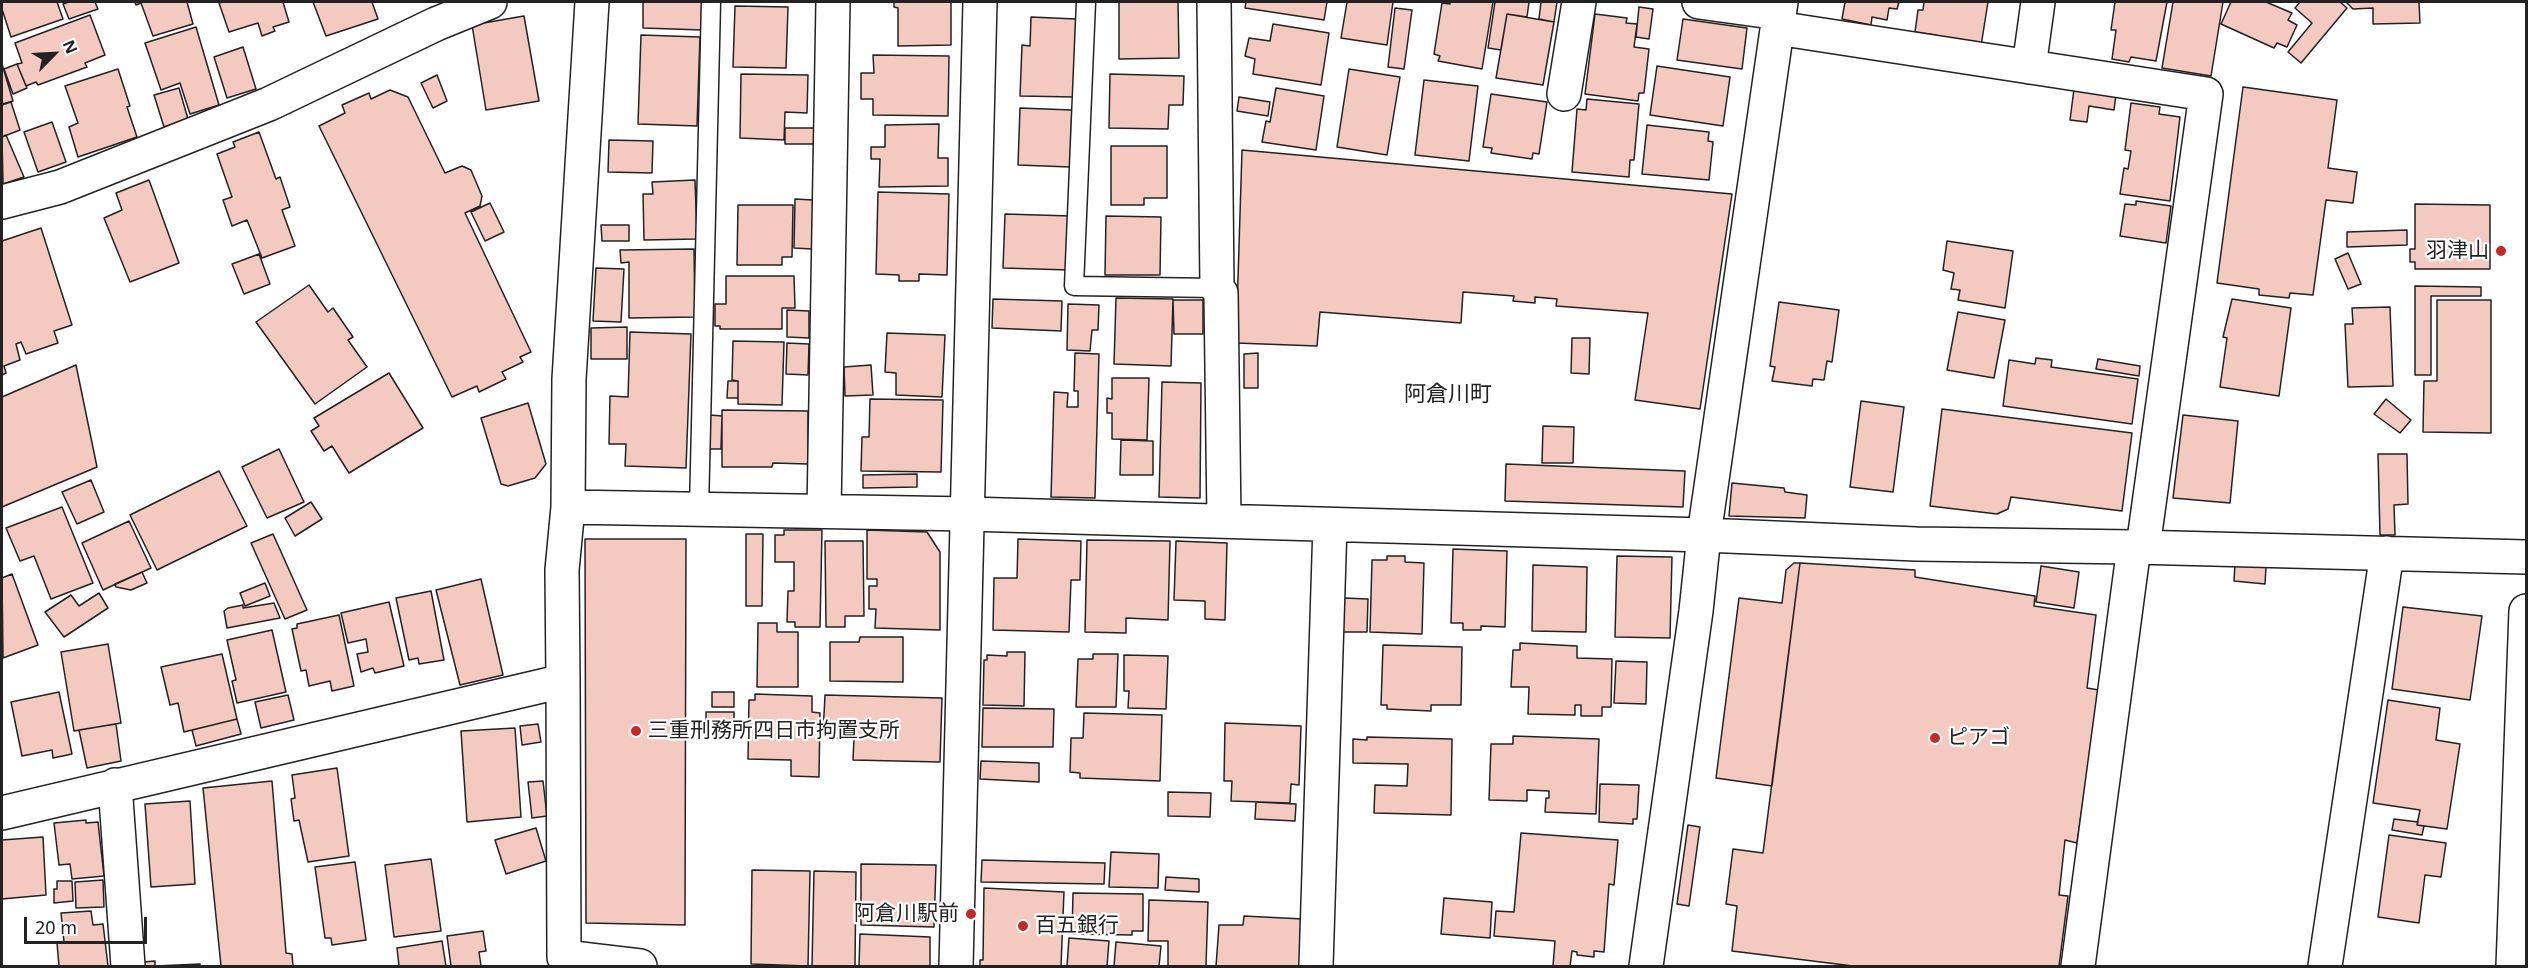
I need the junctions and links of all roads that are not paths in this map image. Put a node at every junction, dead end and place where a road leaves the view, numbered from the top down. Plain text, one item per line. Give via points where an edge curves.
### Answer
1 (489, 2) edge
2 (592, 2) edge
3 (711, 2) edge
4 (834, 2) edge
5 (980, 2) edge
6 (1086, 2) edge
7 (1214, 2) edge
8 (1580, 2) edge
9 (1699, 2) edge
10 (2038, 2) edge
11 (1779, 14) edge
12 (2029, 67) junction
13 (1564, 94) dead end
14 (2, 202) edge
15 (1217, 288) junction
16 (568, 507) junction
17 (699, 509) junction
18 (824, 511) junction
19 (968, 514) junction
20 (1224, 521) junction
21 (1330, 525) junction
22 (1704, 535) junction
23 (2139, 547) junction
24 (2387, 553) junction
25 (2526, 557) edge
26 (2526, 611) edge
27 (563, 681) junction
28 (115, 785) junction
29 (2, 813) edge
30 (128, 966) edge
31 (640, 966) edge
32 (956, 966) edge
33 (1316, 966) edge
34 (1646, 966) edge
35 (2078, 966) edge
36 (2325, 966) edge
37 (2513, 966) edge

1 - 14 street via 269,104 60,187
2 - 16 street via 569,379
3 - 17 lane
4 - 18 street
5 - 19 street
6 - 15 lane via 1074,286
7 - 15 street
8 - 13 street
9 - 11 street
10 - 12 street
11 - 12 street
11 - 22 street
12 - 23 street via 2206,94
15 - 20 street via 1221,293
16 - 17 street
16 - 27 street via 562,570
17 - 18 street
18 - 19 street
19 - 20 street
19 - 32 street
20 - 21 street
21 - 22 street
21 - 33 street
22 - 23 street via 1916,544
22 - 34 street
23 - 24 street
23 - 35 street
24 - 25 street
24 - 36 street
26 - 37 street
27 - 28 street
27 - 31 street via 564,957
28 - 29 street
28 - 30 street

